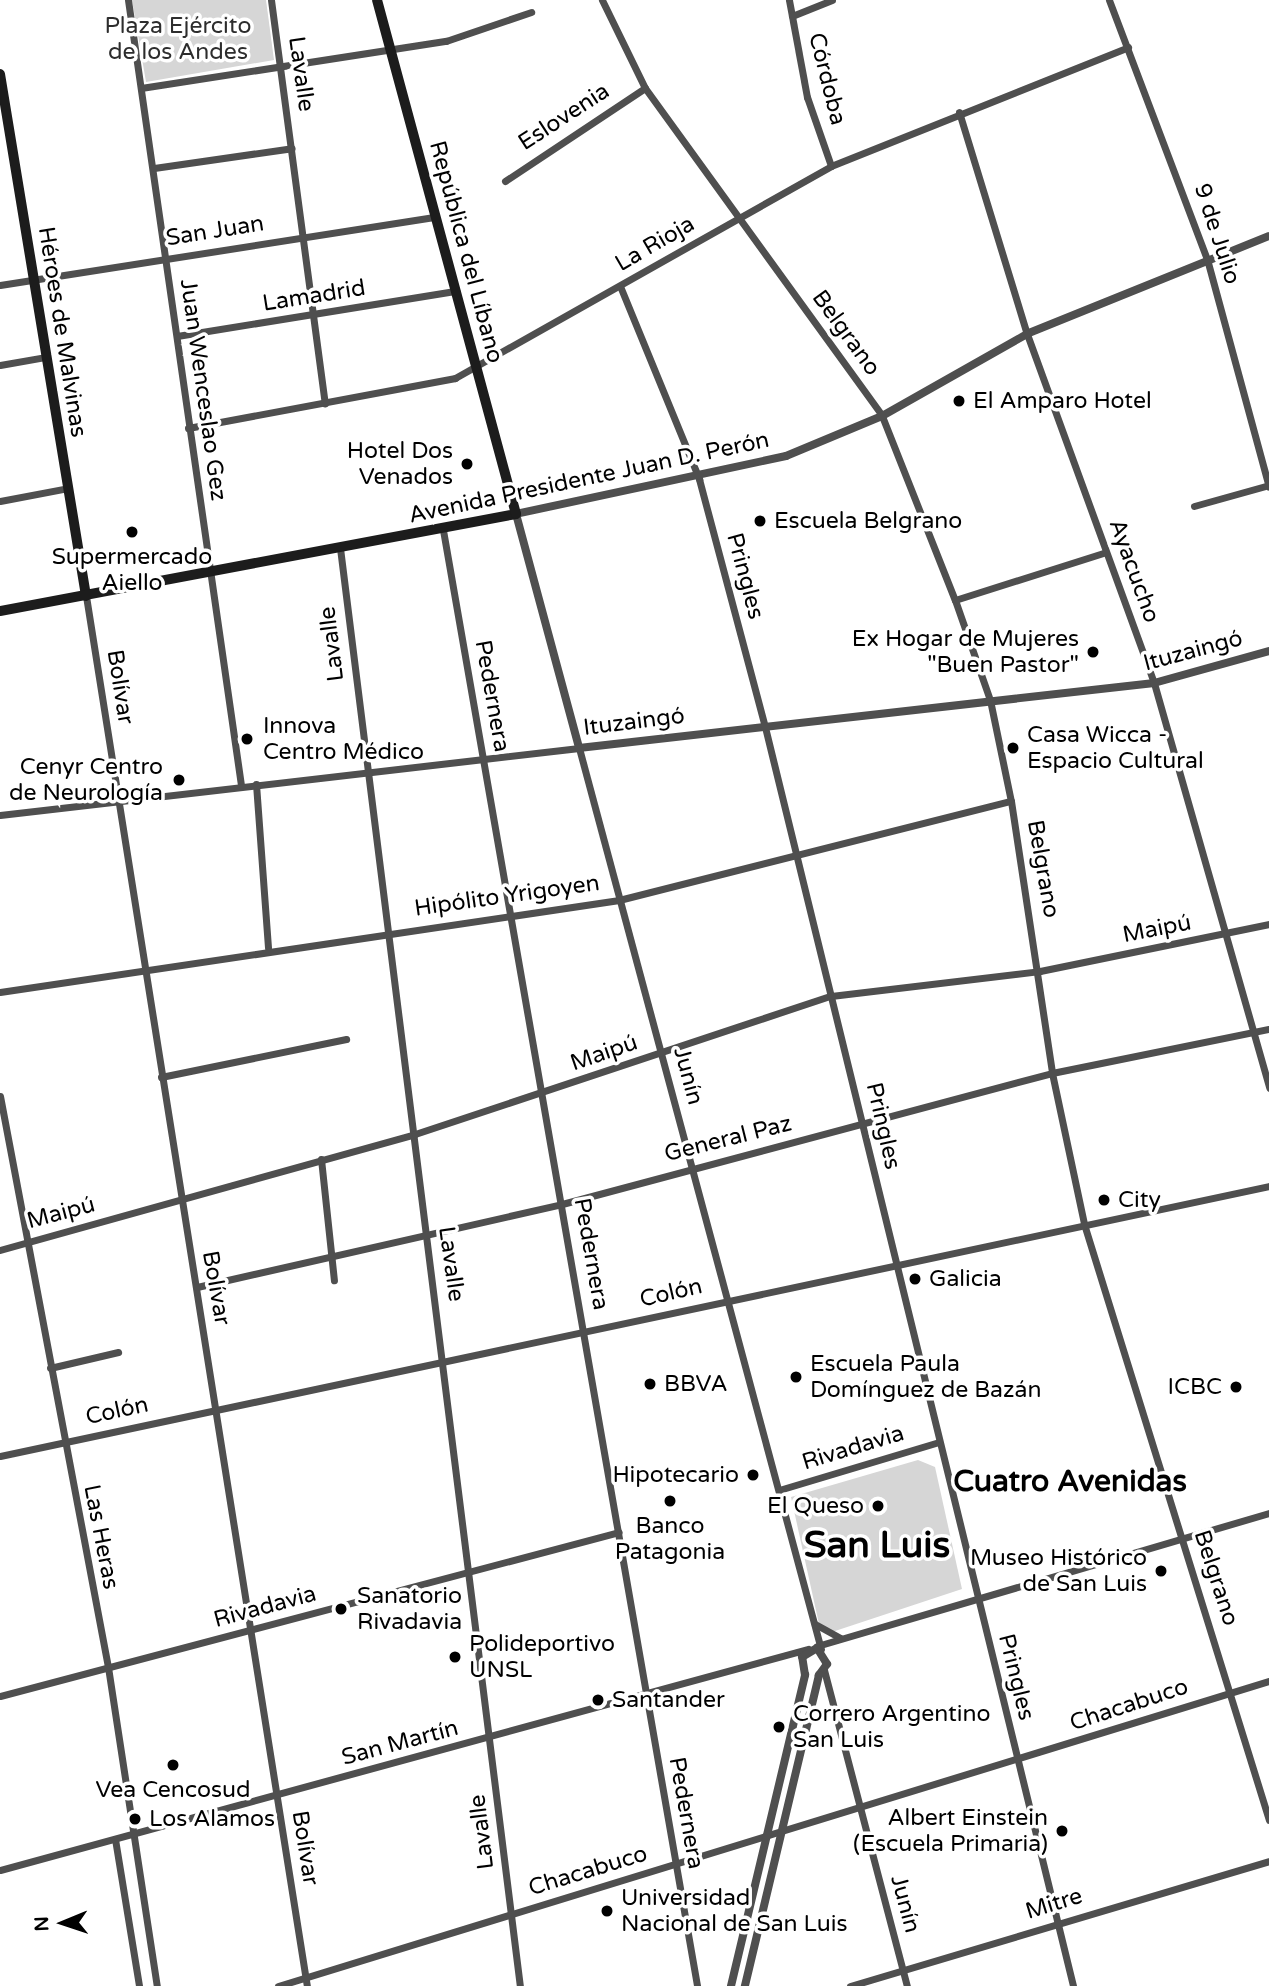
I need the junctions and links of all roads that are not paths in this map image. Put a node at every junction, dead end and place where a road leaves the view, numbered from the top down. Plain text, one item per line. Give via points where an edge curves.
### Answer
1 (128, 0) edge
2 (271, 0) edge
3 (377, 0) edge
4 (602, 0) edge
5 (789, 0) edge
6 (832, 0) edge
7 (1109, 0) edge
8 (531, 12) dead end
9 (792, 16) junction
10 (1128, 47) junction
11 (392, 51) junction
12 (281, 67) junction
13 (0, 74) edge
14 (141, 88) junction
15 (645, 88) junction
16 (959, 112) junction
17 (292, 148) junction
18 (831, 166) junction
19 (154, 167) junction
20 (506, 181) dead end
21 (436, 217) junction
22 (736, 220) junction
23 (1269, 236) edge
24 (304, 237) junction
25 (166, 258) junction
26 (1207, 259) junction
27 (34, 280) junction
28 (0, 285) edge
29 (620, 286) junction
30 (456, 291) junction
31 (315, 316) junction
32 (1027, 334) junction
33 (177, 336) junction
34 (46, 357) junction
35 (0, 365) edge
36 (477, 366) junction
37 (324, 403) junction
38 (882, 416) junction
39 (188, 428) junction
40 (699, 479) junction
41 (1269, 485) edge
42 (68, 488) junction
43 (0, 501) edge
44 (1194, 506) dead end
45 (516, 514) junction
46 (443, 530) junction
47 (340, 548) junction
48 (1106, 552) junction
49 (209, 573) junction
50 (86, 596) junction
51 (955, 600) junction
52 (0, 611) edge
53 (1269, 650) edge
54 (1154, 683) junction
55 (990, 700) junction
56 (765, 727) junction
57 (579, 748) junction
58 (484, 760) junction
59 (367, 772) junction
60 (256, 784) junction
61 (241, 785) junction
62 (1012, 801) junction
63 (118, 802) junction
64 (0, 815) edge
65 (796, 853) junction
66 (619, 900) junction
67 (511, 913) junction
68 (1269, 924) edge
69 (389, 931) junction
70 (1225, 935) junction
71 (268, 948) junction
72 (145, 969) junction
73 (1040, 971) junction
74 (0, 992) edge
75 (831, 996) junction
76 (1269, 1030) edge
77 (1254, 1034) junction
78 (346, 1039) dead end
79 (661, 1053) junction
80 (1052, 1073) junction
81 (161, 1077) junction
82 (1269, 1088) edge
83 (543, 1094) junction
84 (0, 1096) edge
85 (863, 1124) junction
86 (415, 1134) junction
87 (321, 1159) junction
88 (692, 1167) junction
89 (1269, 1186) edge
90 (181, 1200) junction
91 (562, 1203) junction
92 (1084, 1224) junction
93 (428, 1236) junction
94 (27, 1242) junction
95 (0, 1250) edge
96 (331, 1255) junction
97 (895, 1264) junction
98 (334, 1280) dead end
99 (197, 1287) junction
100 (727, 1300) junction
101 (586, 1333) junction
102 (118, 1352) dead end
103 (445, 1360) junction
104 (50, 1368) junction
105 (216, 1409) junction
106 (63, 1442) junction
107 (939, 1442) junction
108 (0, 1455) edge
109 (779, 1490) junction
110 (1269, 1513) edge
111 (620, 1532) junction
112 (1182, 1535) junction
113 (470, 1573) junction
114 (975, 1597) junction
115 (813, 1620) junction
116 (253, 1630) junction
117 (841, 1639) junction
118 (815, 1648) junction
119 (108, 1667) junction
120 (824, 1670) junction
121 (1269, 1681) edge
122 (1234, 1692) junction
123 (647, 1695) junction
124 (0, 1696) edge
125 (490, 1740) junction
126 (1017, 1760) junction
127 (277, 1795) junction
128 (860, 1808) junction
129 (1269, 1820) edge
130 (782, 1833) junction
131 (131, 1835) junction
132 (766, 1838) junction
133 (115, 1839) junction
134 (1269, 1861) edge
135 (676, 1865) junction
136 (0, 1870) edge
137 (511, 1914) junction
138 (1057, 1922) junction
139 (902, 1970) junction
140 (306, 1982) edge
141 (139, 1986) edge
142 (157, 1986) edge
143 (278, 1986) edge
144 (520, 1986) edge
145 (697, 1986) edge
146 (731, 1986) edge
147 (745, 1986) edge
148 (850, 1986) edge
149 (907, 1986) edge
150 (1073, 1986) edge

1 - 14 street, Juan Wenceslao Gez
2 - 12 street, Lavalle
3 - 11 main road, República del Líbano
4 - 15 street, Belgrano
5 - 9 street, Córdoba
6 - 9 street
7 - 10 street, 9 de Julio
8 - 11 street
9 - 18 street, Córdoba via 807,97
10 - 16 street, La Rioja
10 - 26 street, 9 de Julio
11 - 12 street
11 - 21 main road, República del Líbano
12 - 14 street
12 - 17 street, Lavalle
13 - 27 main road, Héroes de Malvinas
14 - 19 street, Juan Wenceslao Gez
15 - 20 street, Eslovenia
15 - 22 street, Belgrano
16 - 18 street, La Rioja
16 - 32 street, Ayacucho
17 - 19 street
17 - 24 street, Lavalle
18 - 22 street, La Rioja
19 - 25 street, Juan Wenceslao Gez
21 - 24 street, San Juan
21 - 30 main road, República del Líbano
22 - 29 street, La Rioja
22 - 38 street, Belgrano
23 - 26 street, Avenida Presidente Juan D. Perón
24 - 25 street, San Juan
24 - 31 street, Lavalle
25 - 27 street, San Juan
25 - 33 street, Juan Wenceslao Gez
26 - 32 street, Avenida Presidente Juan D. Perón
26 - 41 street, 9 de Julio
27 - 28 street, San Juan
27 - 34 main road, Héroes de Malvinas
29 - 36 street, La Rioja
29 - 40 street, Pringles
30 - 31 street, Lamadrid
30 - 36 main road, República del Líbano
31 - 33 street, Lamadrid
31 - 37 street, Lavalle
32 - 38 street, Avenida Presidente Juan D. Perón
32 - 48 street, Ayacucho
33 - 39 street, Juan Wenceslao Gez
34 - 35 street
34 - 42 main road, Héroes de Malvinas
36 - 37 street, La Rioja via 447,380
36 - 45 main road, República del Líbano
37 - 39 street, La Rioja
38 - 40 street, Avenida Presidente Juan D. Perón via 786,456
38 - 51 street, Belgrano
39 - 49 street, Juan Wenceslao Gez
40 - 45 street, Avenida Presidente Juan D. Perón
40 - 56 street, Pringles
41 - 44 street
42 - 43 street
42 - 50 main road, Héroes de Malvinas
45 - 46 main road, Avenida Presidente Juan D. Perón
45 - 57 street, Junín
46 - 47 main road, Avenida Presidente Juan D. Perón
46 - 58 street, Pedernera
47 - 49 main road, Avenida Presidente Juan D. Perón
47 - 59 street, Lavalle
48 - 51 street
48 - 54 street, Ayacucho
49 - 50 main road, Avenida Presidente Juan D. Perón
49 - 61 street, Juan Wenceslao Gez
50 - 52 main road, Avenida Presidente Juan D. Perón
50 - 63 street, Bolívar
51 - 55 street, Belgrano
53 - 54 street, Ituzaingó
54 - 55 street, Ituzaingó
54 - 70 street, Ayacucho
55 - 56 street, Ituzaingó
55 - 62 street, Belgrano
56 - 57 street, Ituzaingó
56 - 65 street, Pringles
57 - 58 street, Ituzaingó
57 - 66 street, Junín
58 - 59 street, Ituzaingó
58 - 67 street, Pedernera
59 - 60 street, Ituzaingó
59 - 69 street, Lavalle
60 - 61 street, Ituzaingó
60 - 71 street
61 - 63 street, Ituzaingó
62 - 65 street, Hipólito Yrigoyen
62 - 73 street, Belgrano
63 - 64 street, Ituzaingó
63 - 72 street, Bolívar
65 - 66 street, Hipólito Yrigoyen
65 - 75 street, Pringles
66 - 67 street, Hipólito Yrigoyen
66 - 79 street, Junín
67 - 69 street, Hipólito Yrigoyen
67 - 83 street, Pedernera
68 - 70 street, Maipú
69 - 71 street, Hipólito Yrigoyen
69 - 86 street, Lavalle
70 - 73 street, Maipú
70 - 77 street, Ayacucho
71 - 72 street, Hipólito Yrigoyen
72 - 74 street, Hipólito Yrigoyen
72 - 81 street, Bolívar
73 - 75 street, Maipú
73 - 80 street, Belgrano
75 - 79 street, Maipú
75 - 85 street, Pringles
76 - 77 street, General Paz
77 - 80 street, General Paz
77 - 82 street, Ayacucho
78 - 81 street
79 - 83 street, Maipú
79 - 88 street, Junín
80 - 85 street, General Paz
80 - 92 street, Belgrano
81 - 90 street, Bolívar
83 - 86 street, Maipú
83 - 91 street, Pedernera
84 - 94 street, Las Heras
85 - 88 street, General Paz
85 - 97 street, Pringles
86 - 87 street, Maipú
86 - 93 street, Lavalle
87 - 90 street, Maipú
87 - 96 street
88 - 91 street, General Paz
88 - 100 street, Junín
89 - 92 street, Colón
90 - 94 street, Maipú
90 - 99 street, Bolívar
91 - 93 street, General Paz
91 - 101 street, Pedernera
92 - 97 street, Colón
92 - 112 street, Belgrano
93 - 96 street, General Paz
93 - 103 street, Lavalle
94 - 95 street, Maipú
94 - 104 street, Las Heras
96 - 98 street
96 - 99 street, General Paz
97 - 100 street, Colón
97 - 107 street, Pringles
99 - 105 street, Bolívar
100 - 101 street, Colón
100 - 109 street, Junín
101 - 103 street, Colón
101 - 111 street, Pedernera
102 - 104 street
103 - 105 street, Colón
103 - 113 street, Lavalle
104 - 106 street, Las Heras
105 - 106 street, Colón
105 - 116 street, Bolívar
106 - 108 street, Colón
106 - 119 street, Las Heras
107 - 109 street, Rivadavia
107 - 114 street, Pringles
109 - 115 street, Junín
110 - 112 street, San Martín
111 - 113 street, Rivadavia
111 - 123 street, Pedernera
112 - 114 street, San Martín
112 - 122 street, Belgrano
113 - 116 street, Rivadavia
113 - 125 street, Lavalle
114 - 117 street, San Martín
114 - 126 street, Pringles
115 - 117 street via 821,1632
115 - 118 street, Junín
116 - 119 street, Rivadavia
116 - 127 street, Bolívar
117 - 118 street, San Martín
118 - 120 street via 827,1660
118 - 123 street, San Martín
118 - 132 street
119 - 124 street, Rivadavia
119 - 131 street, Las Heras
120 - 128 street, Junín
120 - 130 street
121 - 122 street, Chacabuco
122 - 126 street, Chacabuco
122 - 129 street, Belgrano
123 - 125 street, San Martín
123 - 135 street, Pedernera
125 - 127 street, San Martín
125 - 137 street, Lavalle
126 - 128 street, Chacabuco
126 - 138 street, Pringles
127 - 131 street, San Martín
127 - 140 street, Bolívar
128 - 130 street, Chacabuco
128 - 139 street, Junín
130 - 132 street, Chacabuco
130 - 147 street
131 - 133 street, San Martín
131 - 142 street, Las Heras
132 - 135 street, Chacabuco
132 - 146 street
133 - 136 street, San Martín
133 - 141 street
134 - 138 street, Mitre
135 - 137 street, Chacabuco
135 - 145 street, Pedernera
137 - 140 street, Chacabuco
137 - 144 street, Lavalle
138 - 139 street, Mitre
138 - 150 street, Pringles
139 - 148 street, Mitre
139 - 149 street, Junín
140 - 143 street, Chacabuco

